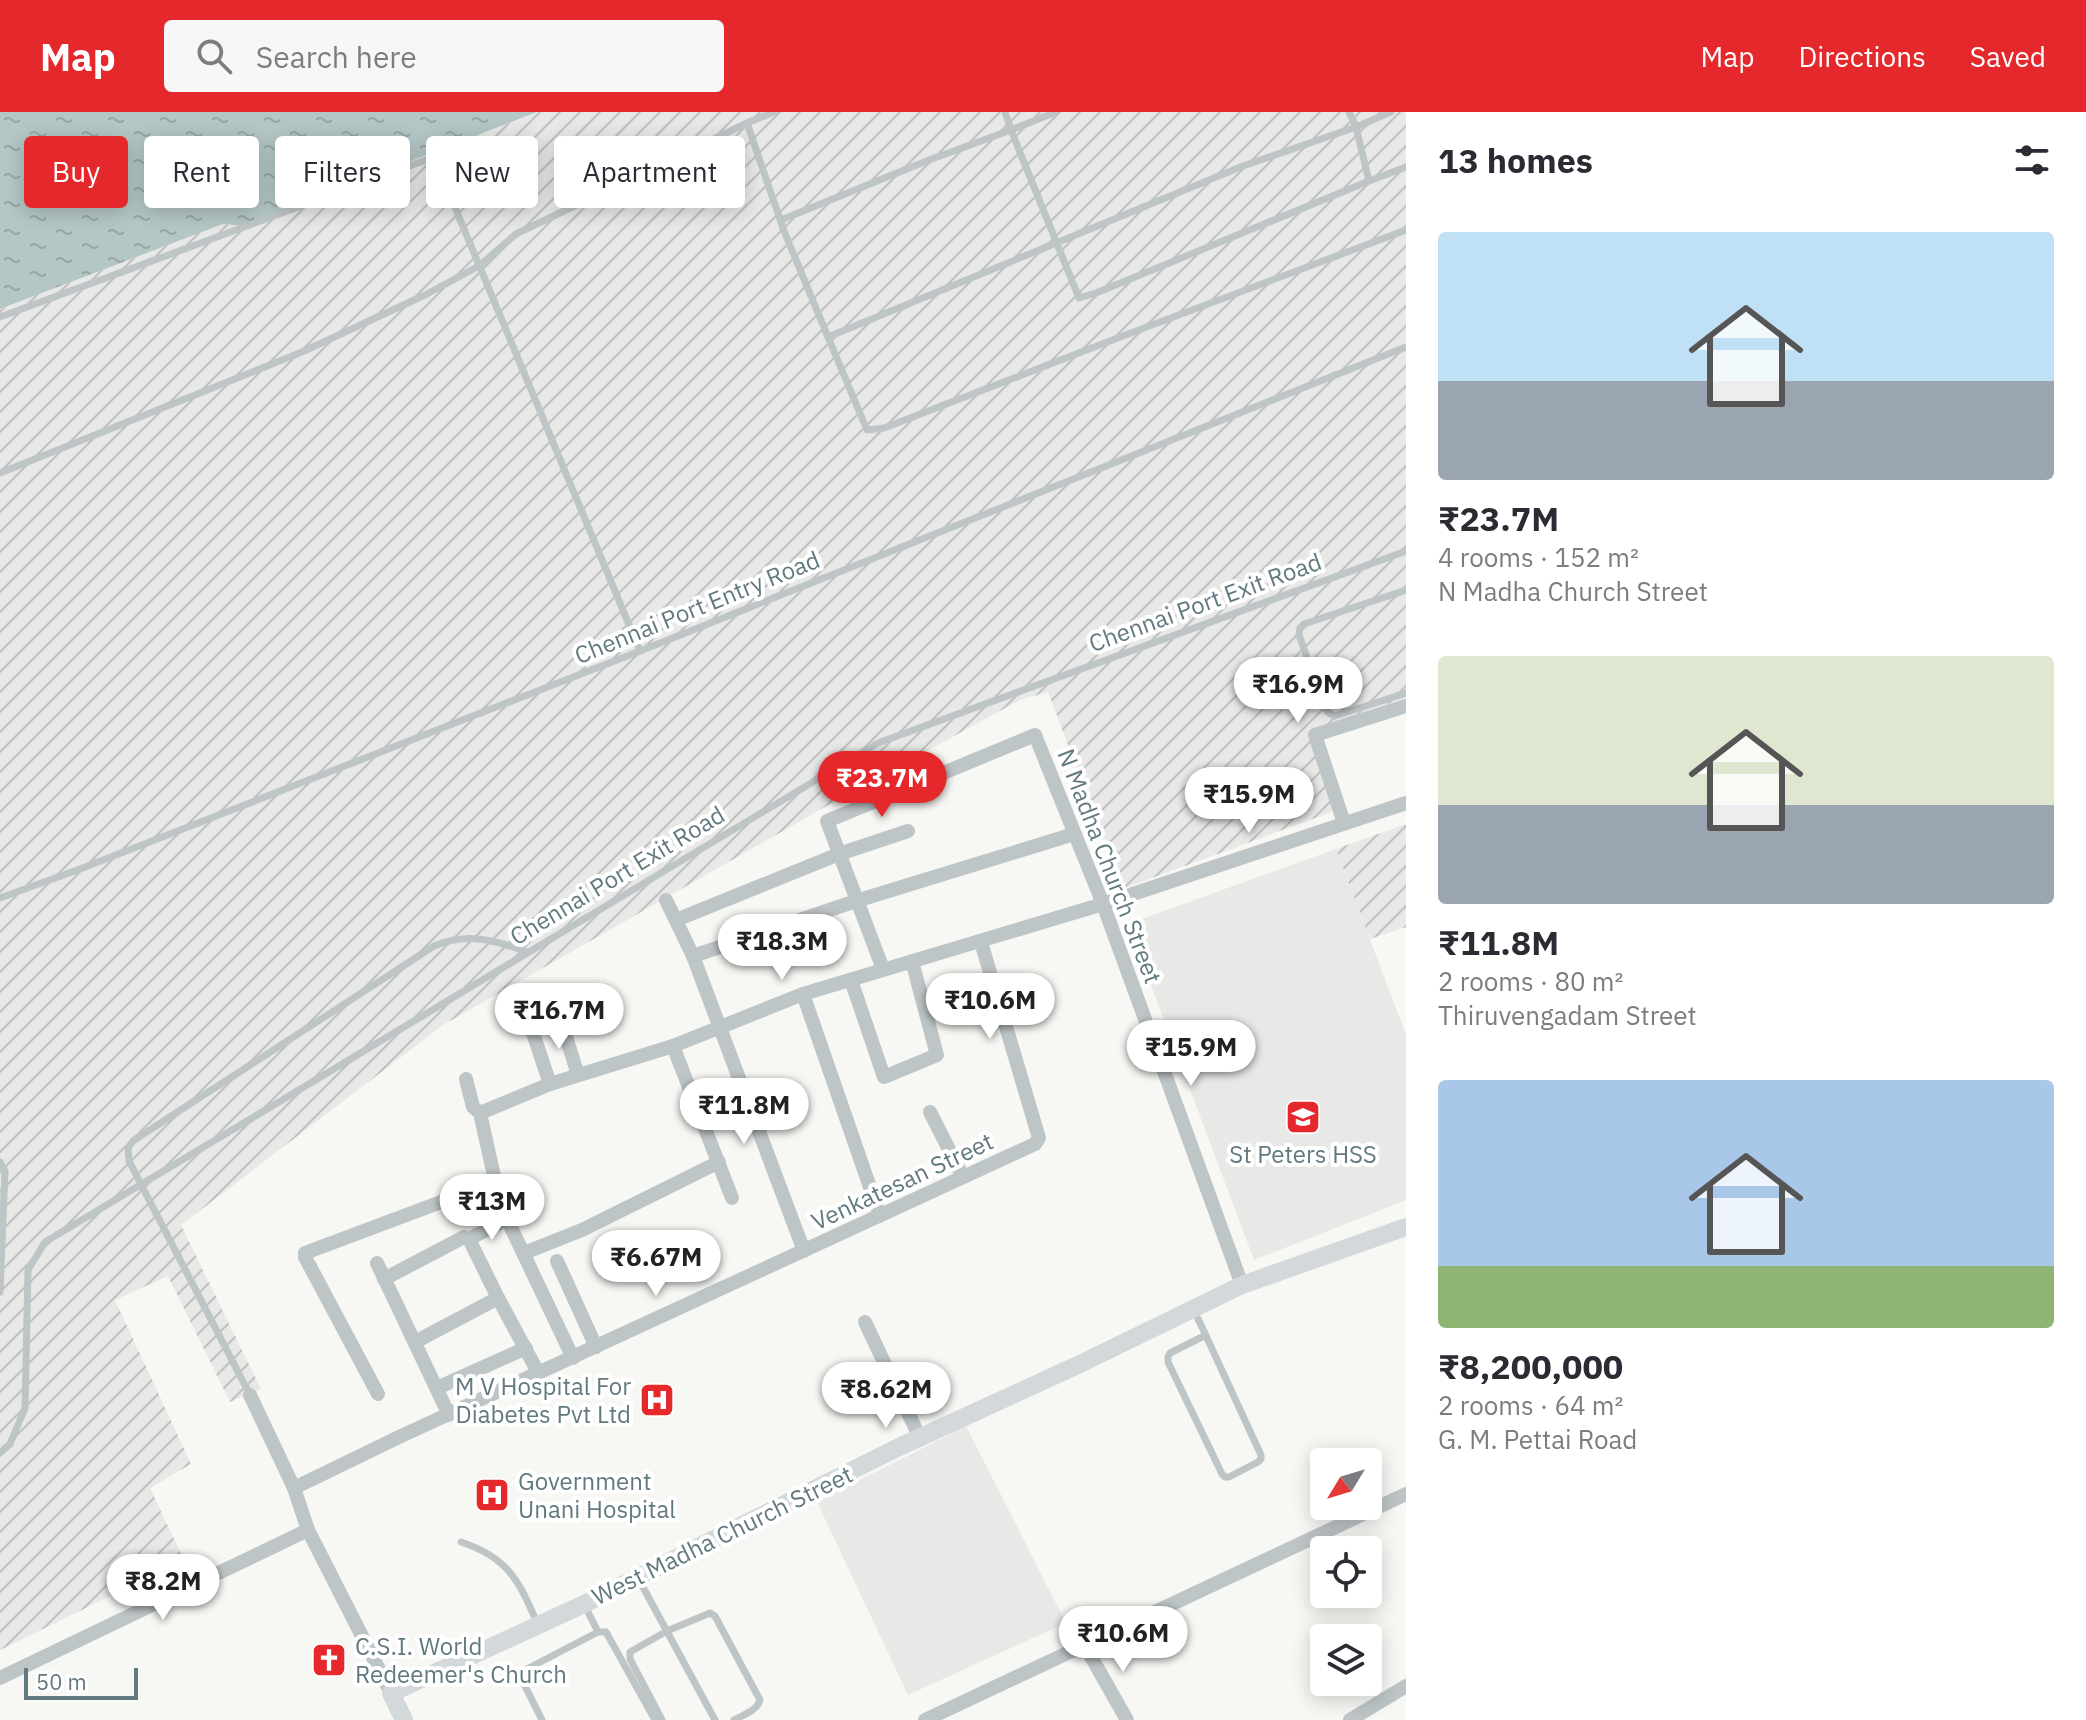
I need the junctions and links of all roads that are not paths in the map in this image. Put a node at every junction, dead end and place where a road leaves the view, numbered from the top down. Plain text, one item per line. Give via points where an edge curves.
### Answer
1 (774, 112) edge
2 (1005, 112) edge
3 (1056, 112) edge
4 (1349, 112) edge
5 (1391, 112) edge
6 (747, 123) junction
7 (1356, 127) junction
8 (1011, 130) junction
9 (1406, 167) edge
10 (1369, 181) junction
11 (781, 220) junction
12 (1406, 230) edge
13 (1057, 242) junction
14 (479, 266) junction
15 (0, 317) edge
16 (828, 337) junction
17 (1406, 347) edge
18 (0, 473) edge
19 (1406, 551) edge
20 (1406, 590) edge
21 (640, 651) junction
22 (1406, 693) edge
23 (1406, 706) edge
24 (1406, 803) edge
25 (1344, 823) junction
26 (908, 831) dead end
27 (1074, 834) junction
28 (839, 854) junction
29 (0, 898) edge
30 (666, 900) dead end
31 (856, 901) junction
32 (1103, 904) junction
33 (676, 920) junction
34 (981, 942) junction
35 (527, 952) junction
36 (693, 956) junction
37 (912, 961) junction
38 (883, 969) junction
39 (851, 980) junction
40 (803, 994) junction
41 (720, 1028) junction
42 (532, 1030) dead end
43 (564, 1030) dead end
44 (673, 1046) junction
45 (578, 1075) junction
46 (466, 1079) dead end
47 (550, 1084) junction
48 (930, 1112) dead end
49 (480, 1113) junction
50 (0, 1162) edge
51 (719, 1162) junction
52 (963, 1177) junction
53 (141, 1183) junction
54 (496, 1185) junction
55 (732, 1198) dead end
56 (880, 1216) junction
57 (507, 1219) junction
58 (1406, 1227) edge
59 (469, 1239) junction
60 (804, 1251) junction
61 (524, 1253) junction
62 (557, 1261) dead end
63 (377, 1263) dead end
64 (384, 1279) junction
65 (1242, 1285) junction
66 (0, 1292) edge
67 (498, 1298) junction
68 (1194, 1310) junction
69 (865, 1322) dead end
70 (1206, 1335) junction
71 (415, 1342) junction
72 (596, 1347) junction
73 (526, 1348) junction
74 (573, 1358) junction
75 (539, 1374) junction
76 (437, 1388) junction
77 (378, 1394) dead end
78 (250, 1395) joint
79 (449, 1415) junction
80 (920, 1438) junction
81 (0, 1453) edge
82 (294, 1488) junction
83 (1406, 1494) edge
84 (308, 1530) junction
85 (461, 1542) dead end
86 (637, 1576) junction
87 (584, 1604) junction
88 (537, 1625) junction
89 (667, 1631) junction
90 (598, 1632) junction
91 (1085, 1646) junction
92 (0, 1678) edge
93 (1406, 1686) edge
94 (391, 1693) junction
95 (404, 1720) edge
96 (542, 1720) edge
97 (655, 1720) edge
98 (662, 1720) edge
99 (715, 1720) edge
100 (734, 1720) edge
101 (925, 1720) edge
102 (1127, 1720) edge
103 (1350, 1720) edge

1 - 6 lane
2 - 8 lane
3 - 8 lane
4 - 7 lane
5 - 7 lane
6 - 11 lane
6 - 14 lane via 516,234
7 - 10 lane
7 - 13 lane via 1243,166
8 - 11 lane
8 - 13 lane
9 - 10 lane
10 - 13 lane via 1079,298
11 - 16 lane
12 - 16 lane via 884,428 867,430
13 - 16 lane
14 - 15 lane via 434,157
14 - 18 lane via 302,352
14 - 21 lane
17 - 21 lane, Chennai Port Entry Road
19 - 35 lane, Chennai Port Exit Road via 878,743
20 - 22 lane via 1304,624 1299,635 1329,713 1335,716
21 - 29 lane, Chennai Port Entry Road
23 - 25 street via 1315,735
24 - 25 street
25 - 32 street
26 - 28 street
27 - 28 street, N Madha Church Street via 1035,735 827,821
27 - 31 street
27 - 32 street, N Madha Church Street
28 - 31 street, N Madha Church Street
28 - 33 street
30 - 33 street
31 - 36 street
31 - 38 street, N Madha Church Street
32 - 34 street
32 - 65 street, N Madha Church Street
33 - 36 street
34 - 37 street
34 - 52 street, Venkatesan Street via 1039,1138
35 - 53 lane, Chennai Port Exit Road
35 - 53 lane via 481,938 434,946 133,1141 128,1155
36 - 41 street
37 - 38 street
37 - 39 street via 937,1055 884,1077
38 - 39 street
39 - 40 street
40 - 41 street
40 - 56 street
41 - 44 street
41 - 60 street
42 - 47 street
43 - 45 street
44 - 45 street
44 - 51 street
45 - 47 street
46 - 49 street via 473,1107
47 - 49 street
48 - 52 street
49 - 54 street
50 - 66 lane via 5,1171
51 - 55 street
51 - 61 street
52 - 56 street, Venkatesan Street
53 - 78 lane
53 - 81 lane, Chennai Port Exit Road via 45,1242 28,1270 25,1408 10,1444
54 - 57 street
54 - 77 street via 305,1253
56 - 60 street, Venkatesan Street
57 - 59 street
57 - 61 street
58 - 65 main road, West Madha Church Street
59 - 64 street
59 - 67 street
60 - 72 street, Venkatesan Street
61 - 74 street
62 - 72 street
63 - 64 street
64 - 71 street
65 - 68 main road, West Madha Church Street
67 - 71 street
67 - 73 street
68 - 70 lane
68 - 80 main road, West Madha Church Street
69 - 80 street
70 - 70 lane via 1170,1353 1168,1362 1222,1474 1229,1477 1258,1462 1261,1455
71 - 76 street
72 - 74 street, Venkatesan Street
73 - 75 street
73 - 76 street
74 - 75 street, Venkatesan Street
75 - 79 street, Venkatesan Street
76 - 79 street
78 - 82 street
79 - 82 street, Venkatesan Street
80 - 86 main road, West Madha Church Street
82 - 84 street
83 - 91 street
84 - 92 street
84 - 94 street
85 - 88 lane via 507,1568
86 - 87 main road, West Madha Church Street
86 - 89 lane
87 - 88 main road, West Madha Church Street
87 - 90 lane
88 - 94 main road, West Madha Church Street
89 - 98 lane via 629,1656
89 - 99 lane
89 - 100 lane via 710,1613 715,1616 760,1700 755,1709
90 - 96 lane via 525,1670 523,1682
90 - 97 lane via 610,1637
91 - 101 street
91 - 102 street
93 - 103 street
94 - 95 main road

